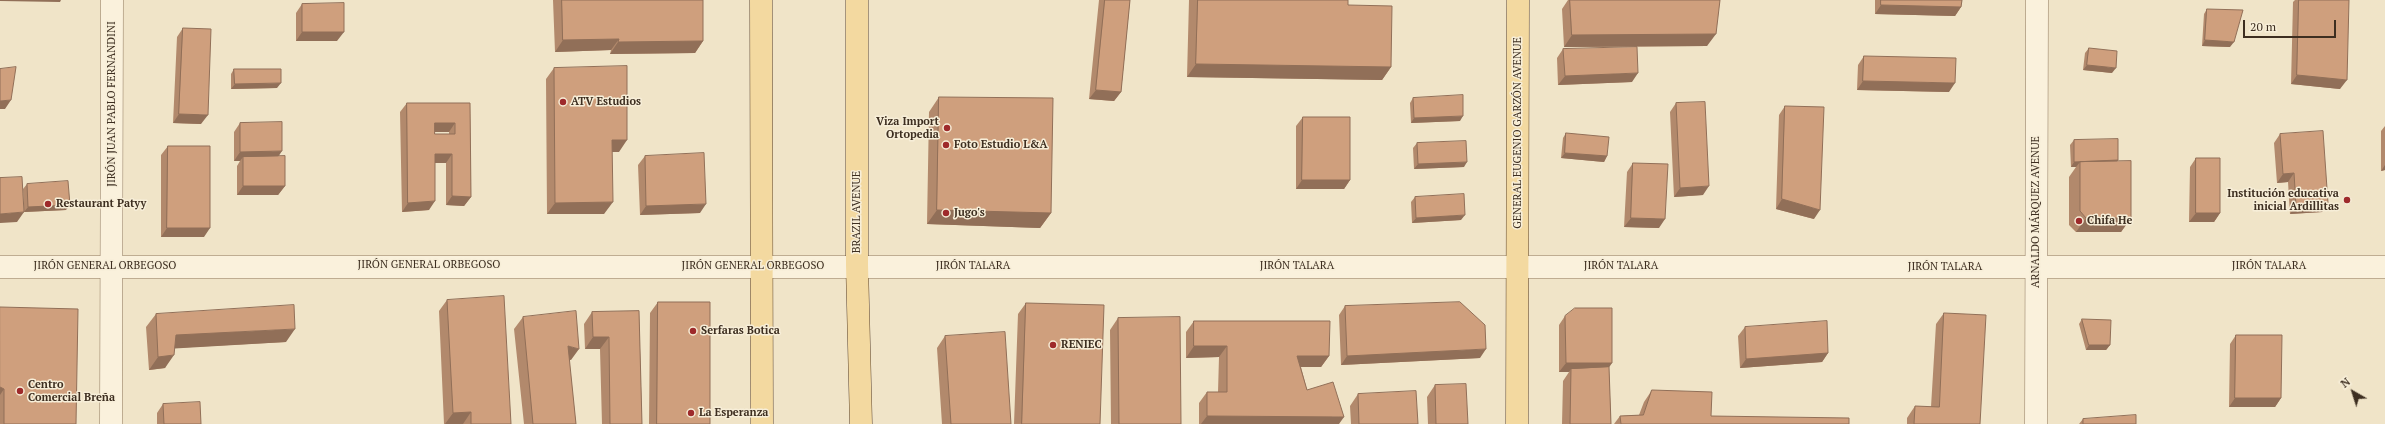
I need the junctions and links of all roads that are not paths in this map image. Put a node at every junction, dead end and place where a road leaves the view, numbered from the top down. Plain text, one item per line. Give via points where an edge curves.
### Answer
1 (112, 0) edge
2 (761, 0) edge
3 (857, 0) edge
4 (1518, 0) edge
5 (2037, 0) edge
6 (857, 265) junction
7 (113, 266) junction
8 (1517, 266) junction
9 (0, 267) edge
10 (760, 267) junction
11 (2036, 267) junction
12 (2385, 267) edge
13 (111, 424) edge
14 (762, 424) edge
15 (861, 424) edge
16 (1517, 424) edge
17 (2036, 424) edge

1 - 7 street, JIRÓN JUAN PABLO FERNANDINI
2 - 10 main road
3 - 6 main road, BRAZIL AVENUE
4 - 8 main road, GENERAL EUGENIO GARZÓN AVENUE
5 - 11 street, ARNALDO MÁRQUEZ AVENUE
6 - 8 street, JIRÓN TALARA
6 - 10 street, JIRÓN GENERAL ORBEGOSO
6 - 15 main road, BRAZIL AVENUE
7 - 9 street, JIRÓN GENERAL ORBEGOSO
7 - 10 street, JIRÓN GENERAL ORBEGOSO
7 - 13 street, JIRÓN JUAN PABLO FERNANDINI
8 - 11 street, JIRÓN TALARA
8 - 16 main road, GENERAL EUGENIO GARZÓN AVENUE
10 - 14 main road
11 - 12 street, JIRÓN TALARA
11 - 17 street, ARNALDO MÁRQUEZ AVENUE

